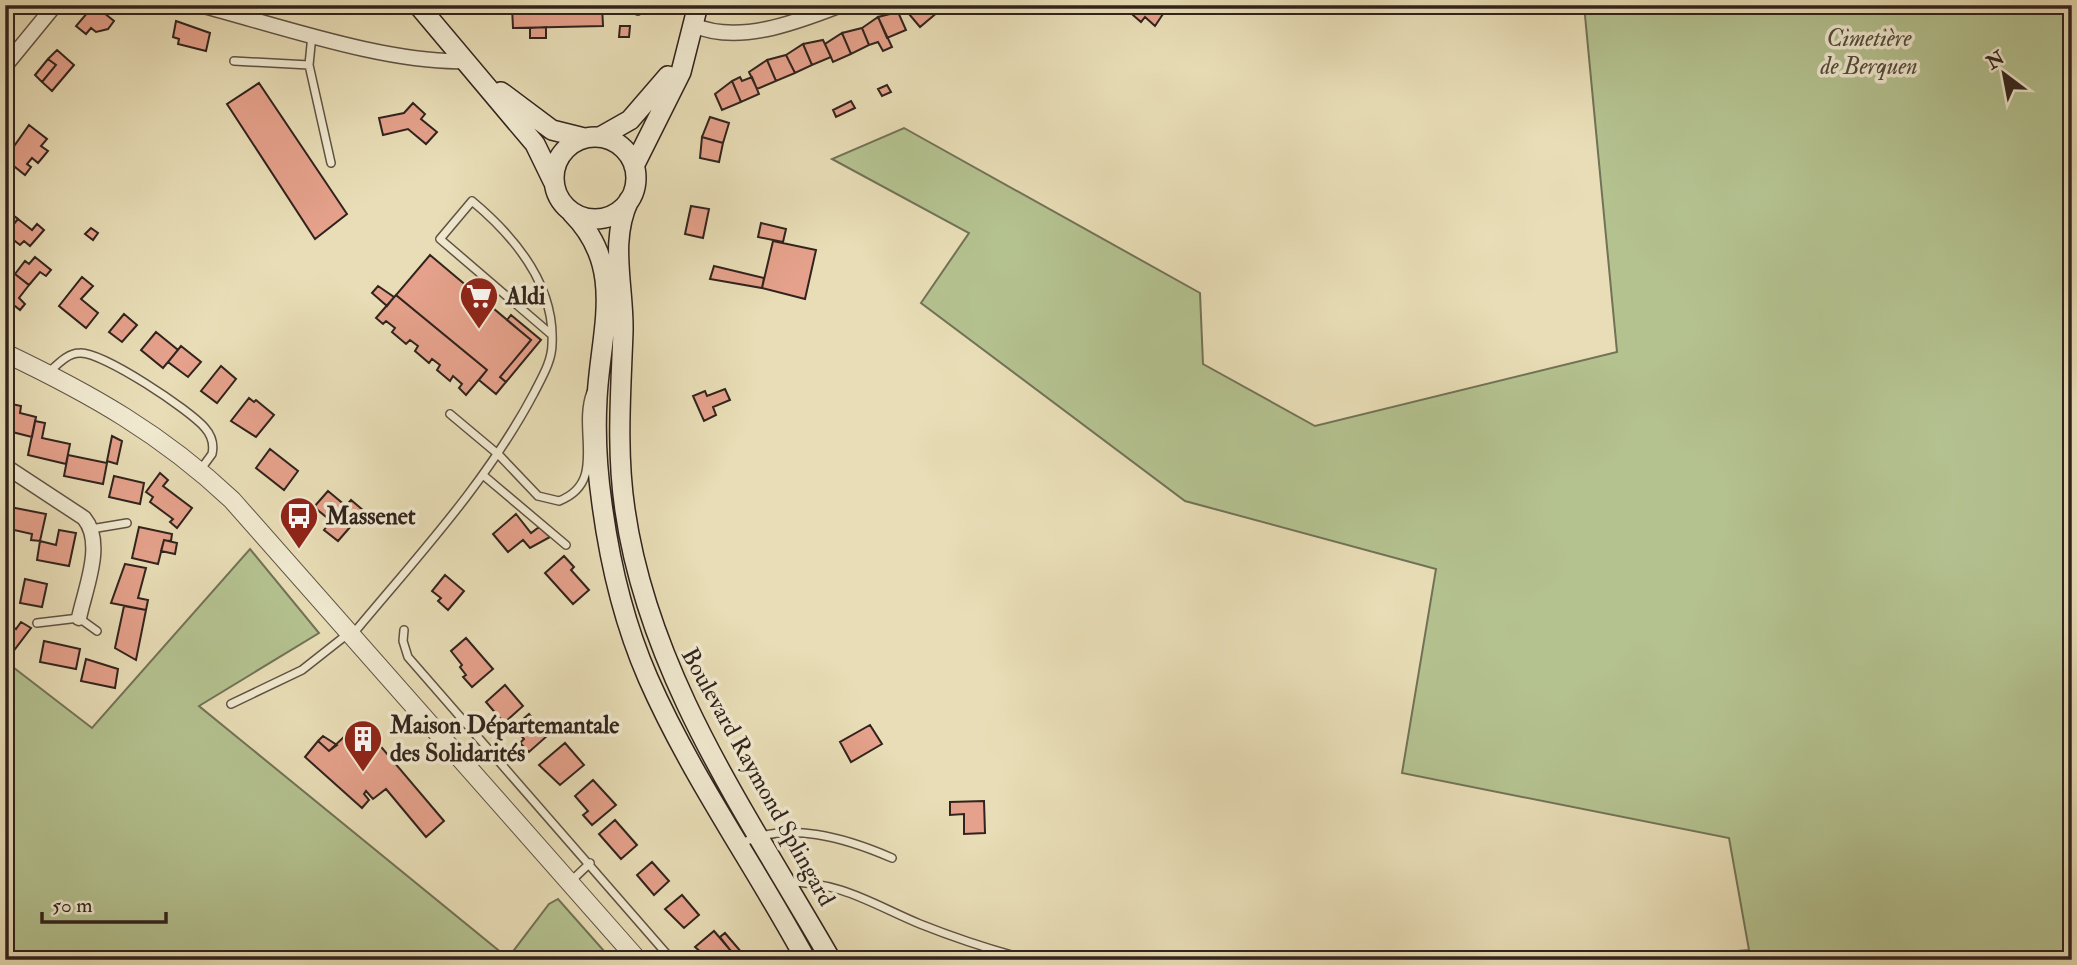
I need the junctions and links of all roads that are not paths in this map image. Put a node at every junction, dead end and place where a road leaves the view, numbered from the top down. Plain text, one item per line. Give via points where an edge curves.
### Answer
1 (55, 5) edge
2 (200, 5) edge
3 (418, 5) edge
4 (698, 5) edge
5 (841, 5) edge
6 (693, 25) junction
7 (312, 35) junction
8 (234, 61) dead end
9 (466, 61) junction
10 (309, 65) junction
11 (5, 66) edge
12 (592, 138) junction
13 (331, 163) dead end
14 (634, 166) junction
15 (554, 182) junction
16 (629, 200) junction
17 (572, 213) junction
18 (5, 252) edge
19 (5, 262) edge
20 (552, 335) junction
21 (5, 353) edge
22 (48, 374) junction
23 (450, 414) dead end
24 (620, 435) junction
25 (591, 436) junction
26 (499, 455) junction
27 (5, 466) edge
28 (200, 470) junction
29 (483, 475) junction
30 (127, 523) dead end
31 (91, 529) junction
32 (566, 545) dead end
33 (79, 618) junction
34 (37, 623) dead end
35 (97, 631) dead end
36 (404, 631) dead end
37 (351, 633) junction
38 (231, 704) dead end
39 (759, 834) junction
40 (739, 844) junction
41 (892, 858) dead end
42 (590, 863) junction
43 (570, 882) junction
44 (786, 882) junction
45 (638, 960) edge
46 (672, 960) edge
47 (806, 960) edge
48 (831, 960) edge
49 (1029, 960) edge

1 - 11 street
2 - 7 street
3 - 9 main road
4 - 6 main road
5 - 6 street via 743,32 715,33
6 - 12 main road via 655,95 624,126
6 - 14 main road via 681,72
7 - 9 street via 440,61
7 - 10 lane
8 - 10 lane
9 - 12 main road via 552,130
9 - 15 main road via 493,99 535,144
10 - 13 lane
12 - 14 main road via 623,148
12 - 15 main road via 562,153
14 - 16 main road via 635,186
15 - 17 main road via 558,198
16 - 17 main road via 616,214 603,219
16 - 24 main road, Boulevard Raymond Splingard via 617,244 623,328
17 - 25 main road, Boulevard Raymond Splingard via 592,237 605,278 607,314
18 - 19 lane via 10,256
20 - 20 lane via 545,297 518,246 472,201 440,239
20 - 26 lane via 549,362
21 - 22 street
22 - 28 street via 131,419
22 - 28 lane via 68,356 81,353 150,387 209,434 212,454
23 - 26 lane
24 - 25 lane
24 - 39 main road, Boulevard Raymond Splingard via 629,531 659,647 694,721
25 - 26 lane via 584,483 559,501 538,496
25 - 40 main road, Boulevard Raymond Splingard via 609,548 637,651 666,716
26 - 29 lane
27 - 31 street via 84,518
28 - 37 street via 243,510
29 - 32 lane
29 - 37 lane
30 - 31 lane
31 - 33 street via 94,545
33 - 34 lane
33 - 35 lane
36 - 42 lane via 408,657
37 - 38 lane via 302,670
37 - 43 street
39 - 40 lane
39 - 41 lane via 812,834 854,842
39 - 44 main road, Boulevard Raymond Splingard
40 - 47 main road, Boulevard Raymond Splingard
42 - 43 lane
42 - 46 lane
43 - 45 street
44 - 48 main road, Boulevard Raymond Splingard
44 - 49 lane via 817,882 857,893 919,923

